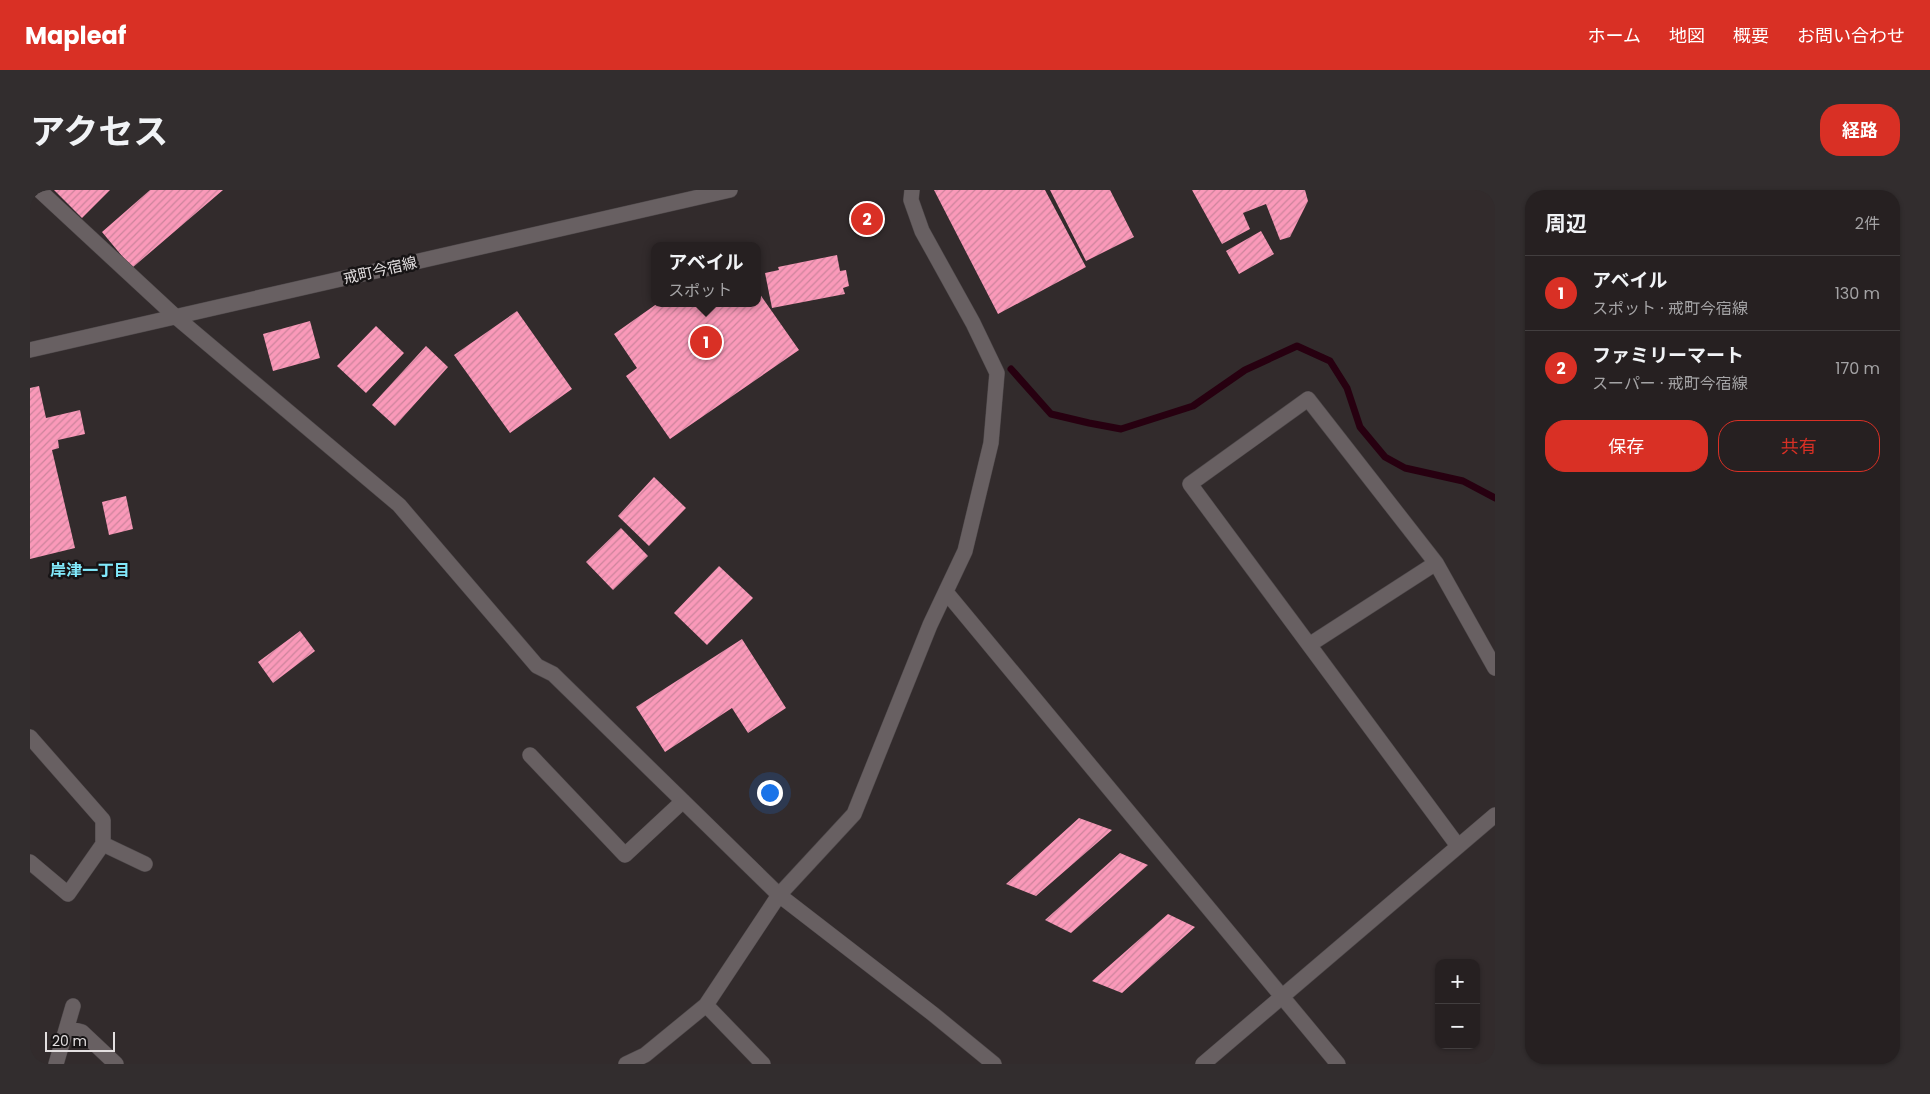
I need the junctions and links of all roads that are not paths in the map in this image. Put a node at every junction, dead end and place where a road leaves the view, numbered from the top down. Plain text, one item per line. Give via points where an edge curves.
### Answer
1 (39, 190) edge
2 (730, 190) edge
3 (912, 190) edge
4 (176, 317) junction
5 (30, 350) edge
6 (1436, 563) junction
7 (946, 592) junction
8 (1309, 645) junction
9 (1495, 668) edge
10 (30, 737) edge
11 (530, 755) dead end
12 (683, 801) junction
13 (1495, 815) edge
14 (103, 844) junction
15 (1458, 846) junction
16 (30, 862) edge
17 (145, 864) dead end
18 (779, 895) junction
19 (1282, 997) junction
20 (706, 1005) junction
21 (73, 1006) dead end
22 (67, 1028) junction
23 (56, 1064) edge
24 (116, 1064) edge
25 (626, 1064) edge
26 (763, 1064) edge
27 (994, 1064) edge
28 (1203, 1064) edge
29 (1338, 1064) edge

1 - 4 street
2 - 4 street, 戒町今宿線
3 - 7 street via 911,200 922,231 997,373 991,444 966,551
4 - 5 street, 戒町今宿線
4 - 12 street via 400,505 537,666 553,674
6 - 8 street
6 - 8 street via 1308,400 1190,484
6 - 9 street
7 - 18 street via 854,814
7 - 19 street
8 - 15 street
10 - 14 street via 103,820
11 - 12 street via 625,855
12 - 18 street
13 - 15 street
14 - 16 street via 68,894
14 - 17 street
15 - 19 street
18 - 20 street
18 - 27 street
19 - 28 street
19 - 29 street
20 - 25 street via 645,1056
20 - 26 street
21 - 22 street
22 - 23 street
22 - 24 street via 82,1032

